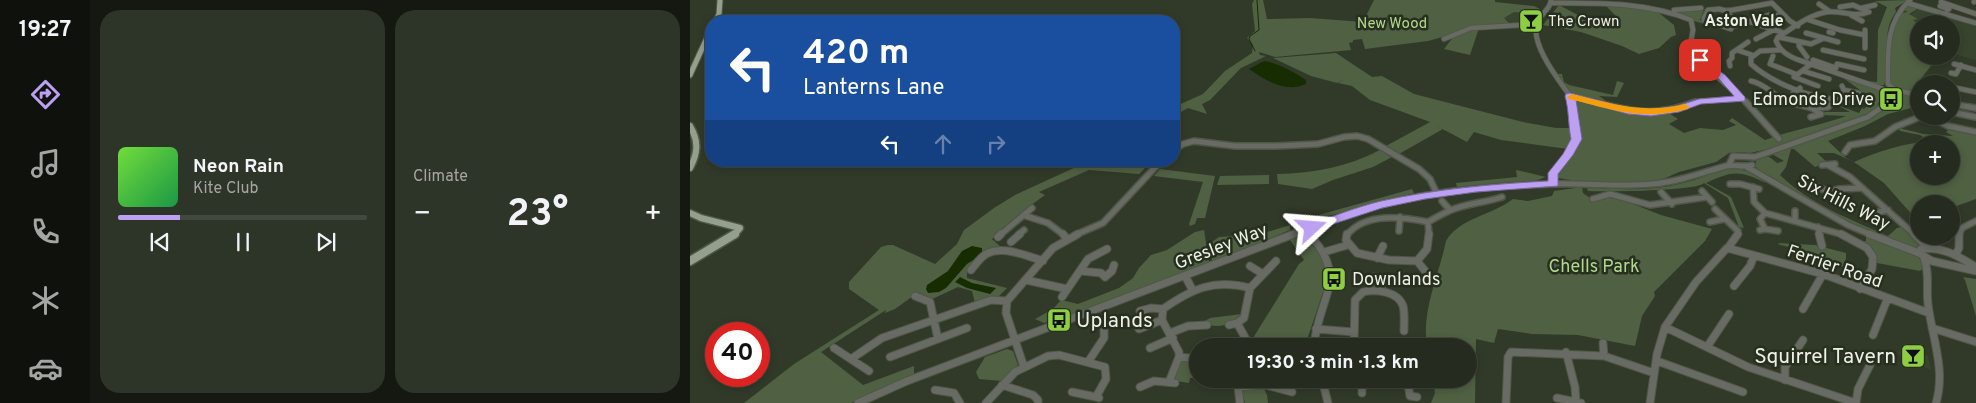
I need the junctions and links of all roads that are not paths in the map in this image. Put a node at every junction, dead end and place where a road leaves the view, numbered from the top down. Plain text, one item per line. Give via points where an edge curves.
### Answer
1 (720, 0) edge
2 (1612, 0) edge
3 (1551, 2) edge
4 (1907, 4) edge
5 (1818, 5) dead end
6 (1875, 5) dead end
7 (1841, 6) dead end
8 (1701, 8) dead end
9 (1862, 8) junction
10 (1947, 10) dead end
11 (1672, 11) junction
12 (1727, 11) junction
13 (1831, 12) junction
14 (1849, 14) junction
15 (1976, 14) edge
16 (719, 15) edge
17 (1785, 16) junction
18 (1965, 19) junction
19 (1809, 20) junction
20 (1862, 20) dead end
21 (1747, 22) junction
22 (1976, 23) edge
23 (1536, 24) junction
24 (1798, 26) junction
25 (1779, 27) dead end
26 (1774, 30) junction
27 (1784, 34) junction
28 (1808, 34) dead end
29 (1778, 37) junction
30 (705, 39) edge
31 (1444, 39) dead end
32 (1756, 39) dead end
33 (1822, 39) junction
34 (1748, 42) dead end
35 (1799, 42) junction
36 (1834, 42) dead end
37 (1864, 46) dead end
38 (1737, 50) junction
39 (1780, 50) junction
40 (1823, 50) dead end
41 (1838, 54) junction
42 (1752, 55) junction
43 (1805, 56) dead end
44 (1774, 57) dead end
45 (1861, 58) dead end
46 (1812, 62) junction
47 (1732, 65) dead end
48 (1960, 65) joint
49 (1836, 66) junction
50 (1860, 69) dead end
51 (1976, 70) edge
52 (1803, 71) junction
53 (1832, 73) junction
54 (1950, 73) dead end
55 (690, 75) edge
56 (1798, 76) junction
57 (1826, 77) dead end
58 (1755, 81) dead end
59 (1818, 86) dead end
60 (1800, 88) junction
61 (1888, 89) junction
62 (1960, 89) edge
63 (1976, 92) edge
64 (1858, 93) dead end
65 (1910, 94) edge
66 (1570, 96) junction
67 (1741, 99) junction
68 (1844, 99) junction
69 (1853, 102) dead end
70 (1795, 104) junction
71 (1830, 105) dead end
72 (1960, 105) edge
73 (1812, 108) junction
74 (1976, 108) edge
75 (1960, 114) edge
76 (1811, 117) dead end
77 (1976, 117) edge
78 (1910, 121) edge
79 (1944, 125) edge
80 (690, 126) edge
81 (1976, 132) edge
82 (1779, 139) dead end
83 (1180, 146) edge
84 (1845, 152) dead end
85 (1730, 163) junction
86 (1751, 163) junction
87 (1828, 165) dead end
88 (1155, 167) edge
89 (690, 168) edge
90 (1807, 183) dead end
91 (1554, 184) junction
92 (1730, 184) dead end
93 (1862, 188) junction
94 (1661, 192) dead end
95 (1702, 192) dead end
96 (1437, 194) junction
97 (1500, 199) dead end
98 (1593, 199) dead end
99 (1442, 202) dead end
100 (1672, 204) junction
101 (1032, 208) dead end
102 (1715, 209) dead end
103 (1450, 210) junction
104 (1888, 210) junction
105 (1795, 211) dead end
106 (690, 212) edge
107 (1765, 212) junction
108 (1023, 215) junction
109 (1865, 216) dead end
110 (1400, 218) junction
111 (1724, 219) junction
112 (1794, 221) junction
113 (1976, 221) edge
114 (1428, 222) junction
115 (1710, 222) dead end
116 (1818, 227) junction
117 (1024, 230) dead end
118 (1305, 230) junction
119 (1399, 231) dead end
120 (1778, 231) dead end
121 (1004, 232) junction
122 (998, 236) dead end
123 (1018, 236) junction
124 (1067, 239) junction
125 (1011, 242) dead end
126 (1348, 245) junction
127 (1383, 246) dead end
128 (1822, 246) dead end
129 (1107, 248) dead end
130 (1731, 248) junction
131 (1928, 248) junction
132 (1324, 252) junction
133 (1956, 254) junction
134 (1922, 255) junction
135 (1754, 256) junction
136 (1378, 258) junction
137 (690, 261) edge
138 (1043, 261) junction
139 (1276, 261) dead end
140 (1417, 261) junction
141 (1966, 261) junction
142 (1114, 264) dead end
143 (1940, 264) junction
144 (1250, 267) dead end
145 (1929, 267) junction
146 (1961, 267) junction
147 (1976, 267) edge
148 (972, 270) dead end
149 (1082, 271) junction
150 (1976, 271) edge
151 (1426, 272) dead end
152 (1263, 274) junction
153 (1823, 274) junction
154 (1185, 276) junction
155 (1026, 280) junction
156 (1734, 286) dead end
157 (1250, 288) junction
158 (1067, 289) junction
159 (1860, 289) junction
160 (1192, 290) junction
161 (915, 296) dead end
162 (1062, 297) dead end
163 (1887, 300) junction
164 (1007, 301) junction
165 (1162, 309) junction
166 (1803, 310) dead end
167 (1140, 312) dead end
168 (1929, 313) junction
169 (1729, 314) dead end
170 (934, 319) junction
171 (1162, 320) junction
172 (1203, 323) dead end
173 (1237, 323) junction
174 (1229, 325) dead end
175 (1665, 327) junction
176 (967, 328) dead end
177 (1104, 328) dead end
178 (1932, 328) junction
179 (1139, 329) dead end
180 (1316, 329) junction
181 (1404, 330) dead end
182 (1354, 332) junction
183 (1172, 335) junction
184 (1873, 335) dead end
185 (1243, 337) dead end
186 (1315, 338) edge
187 (1354, 338) edge
188 (938, 339) junction
189 (1014, 340) junction
190 (1803, 340) dead end
191 (1976, 342) edge
192 (1603, 343) dead end
193 (834, 348) dead end
194 (1150, 348) dead end
195 (1707, 348) junction
196 (1566, 352) junction
197 (1604, 356) junction
198 (890, 357) dead end
199 (1179, 357) junction
200 (1189, 358) edge
201 (852, 359) junction
202 (1657, 361) junction
203 (1088, 362) junction
204 (1870, 365) dead end
205 (1024, 367) junction
206 (869, 371) dead end
207 (1654, 374) junction
208 (1785, 380) junction
209 (1002, 386) junction
210 (1140, 388) dead end
211 (1238, 388) edge
212 (1275, 388) edge
213 (1324, 388) edge
214 (1362, 388) edge
215 (1409, 388) edge
216 (941, 389) dead end
217 (1072, 392) dead end
218 (1292, 392) dead end
219 (1743, 392) dead end
220 (1362, 393) dead end
221 (1417, 397) dead end
222 (1557, 398) dead end
223 (1831, 399) edge
224 (1579, 402) edge
225 (858, 403) edge
226 (960, 403) edge
227 (986, 403) edge
228 (1038, 403) edge
229 (1240, 403) edge
230 (1328, 403) edge
231 (1506, 403) edge
232 (1650, 403) edge
233 (1856, 403) edge
234 (1936, 403) edge

1 - 16 main road
2 - 3 street
2 - 11 street via 1650,4
3 - 23 street
4 - 18 street
4 - 61 street via 1895,16 1890,29
5 - 13 street
6 - 9 street
7 - 9 street
8 - 11 street
9 - 14 street via 1868,14
10 - 15 street via 1939,5 1961,6
11 - 67 street via 1692,21 1688,52 1722,77
12 - 17 street via 1772,3
12 - 21 street via 1730,16
12 - 21 street via 1708,10 1704,19 1731,29
13 - 14 street
13 - 19 street
14 - 20 street
15 - 18 street
17 - 21 street via 1769,15
17 - 24 street
18 - 22 street
19 - 24 street
19 - 37 street via 1828,23 1832,32 1865,32
21 - 26 street
23 - 31 street via 1471,28
23 - 66 street via 1540,50
24 - 27 street
25 - 26 street
26 - 27 street
26 - 32 street
27 - 29 street
28 - 33 street
29 - 35 street
29 - 39 street via 1776,42
30 - 55 main road
33 - 35 street via 1814,44
33 - 36 street
34 - 38 street
35 - 43 street
38 - 42 street
38 - 47 street via 1731,53 1732,58 1728,61
39 - 42 street
39 - 46 street via 1788,56
40 - 41 street
41 - 45 street
41 - 49 street
42 - 60 street via 1750,62 1757,70
44 - 56 street via 1770,64
46 - 49 street
46 - 52 street
46 - 53 street
48 - 51 street
48 - 54 street via 1958,75
49 - 50 street
49 - 53 street
52 - 56 street
52 - 57 street
53 - 61 street
56 - 59 street via 1794,77
58 - 70 street via 1778,98
60 - 68 street via 1824,97
60 - 70 street via 1793,93
61 - 65 street
61 - 86 street, Gresley Way via 1882,107 1868,117
62 - 63 street
64 - 68 street via 1843,88 1841,94
66 - 67 street via 1628,111 1651,113 1679,109 1699,101
66 - 91 street via 1576,139 1553,173
67 - 82 street via 1754,109
68 - 69 street
70 - 73 street
71 - 73 street
72 - 74 street
73 - 76 street via 1821,114
75 - 77 street
78 - 84 street via 1875,141 1849,143
79 - 81 street
80 - 89 main road via 698,149
83 - 96 street via 1194,141 1236,146 1318,144 1357,136 1420,169 1430,179
85 - 86 street, Gresley Way via 1740,166
85 - 86 street, Gresley Way via 1735,156 1744,157
85 - 91 street, Gresley Way via 1663,183 1629,186
86 - 134 street, Six Hills Way via 1757,171 1826,214
87 - 93 street
88 - 124 street via 1103,223
90 - 93 street via 1829,192
91 - 96 street, Gresley Way
92 - 107 street via 1756,188 1752,200
93 - 104 street
94 - 100 street
95 - 100 street via 1710,200
96 - 118 street, Gresley Way via 1380,205
97 - 103 street via 1472,202 1469,206
98 - 100 street via 1618,195 1646,205
99 - 103 street
101 - 108 street
102 - 111 street
103 - 114 street
104 - 109 street
104 - 131 street
105 - 112 street
106 - 137 main road via 740,228 733,237
107 - 112 street
107 - 120 street via 1760,219 1762,230
108 - 121 street
108 - 124 street via 1049,222
110 - 114 street
110 - 119 street
110 - 126 street via 1384,218 1357,226 1346,234
111 - 115 street
111 - 130 street via 1738,231
112 - 116 street
113 - 133 street via 1959,230
114 - 140 street via 1426,252
116 - 128 street
116 - 159 street via 1850,238 1873,256 1873,264
117 - 123 street
118 - 132 street
118 - 154 street, Gresley Way
121 - 122 street
121 - 123 street
123 - 125 street
124 - 138 street via 1053,248
126 - 132 street
126 - 136 street via 1357,253
127 - 136 street
129 - 149 street via 1088,259
130 - 135 street, Ferrier Road
130 - 175 street via 1725,249 1696,282
131 - 133 street
131 - 134 street via 1921,249
132 - 180 street via 1330,265 1330,276
133 - 141 street
134 - 143 street, Six Hills Way
134 - 145 street
135 - 153 street, Ferrier Road
135 - 156 street
136 - 140 street
138 - 148 street via 999,251 988,253
138 - 155 street
139 - 152 street
140 - 151 street
141 - 146 street
141 - 147 street
142 - 149 street via 1105,277 1101,273
143 - 145 street
143 - 146 street
144 - 152 street
145 - 168 street
146 - 150 street
149 - 158 street
152 - 157 street
153 - 159 street, Ferrier Road
153 - 166 street
154 - 160 street
154 - 189 street, Gresley Way
155 - 158 street
155 - 164 street
157 - 160 street via 1220,284
157 - 173 street via 1244,318
158 - 162 street
159 - 163 street, Ferrier Road
160 - 165 street
161 - 170 street via 930,302
163 - 168 street, Ferrier Road
163 - 184 street
164 - 170 street via 991,300
164 - 189 street via 1006,313
165 - 167 street
165 - 171 street
168 - 178 street
169 - 195 street
170 - 188 street
170 - 201 street via 882,338
171 - 179 street
171 - 183 street
172 - 183 street via 1185,326
173 - 174 street
173 - 185 street
175 - 195 street
175 - 202 street
176 - 188 street
177 - 203 street via 1104,338
178 - 191 street
178 - 234 street via 1938,375
180 - 182 street
180 - 186 street
181 - 182 street via 1400,300 1393,295 1368,291 1359,294 1355,300
182 - 187 street
183 - 194 street
183 - 199 street
188 - 198 street
189 - 205 street
189 - 225 street, Gresley Way
190 - 208 street via 1785,367
192 - 197 street
193 - 201 street
195 - 208 street
196 - 197 street
196 - 224 street
196 - 231 street via 1511,352
197 - 207 street
199 - 200 street
199 - 210 street via 1172,382 1154,381
201 - 206 street
202 - 207 street
202 - 219 street
203 - 205 street via 1054,354
203 - 217 street via 1107,370 1098,398
204 - 233 street via 1858,389
205 - 209 street
207 - 232 street
208 - 223 street
209 - 227 street
209 - 228 street via 1033,395
211 - 229 street
212 - 218 street
213 - 230 street
214 - 220 street
215 - 221 street via 1410,396
216 - 226 street via 954,393
222 - 224 street
223 - 233 street

